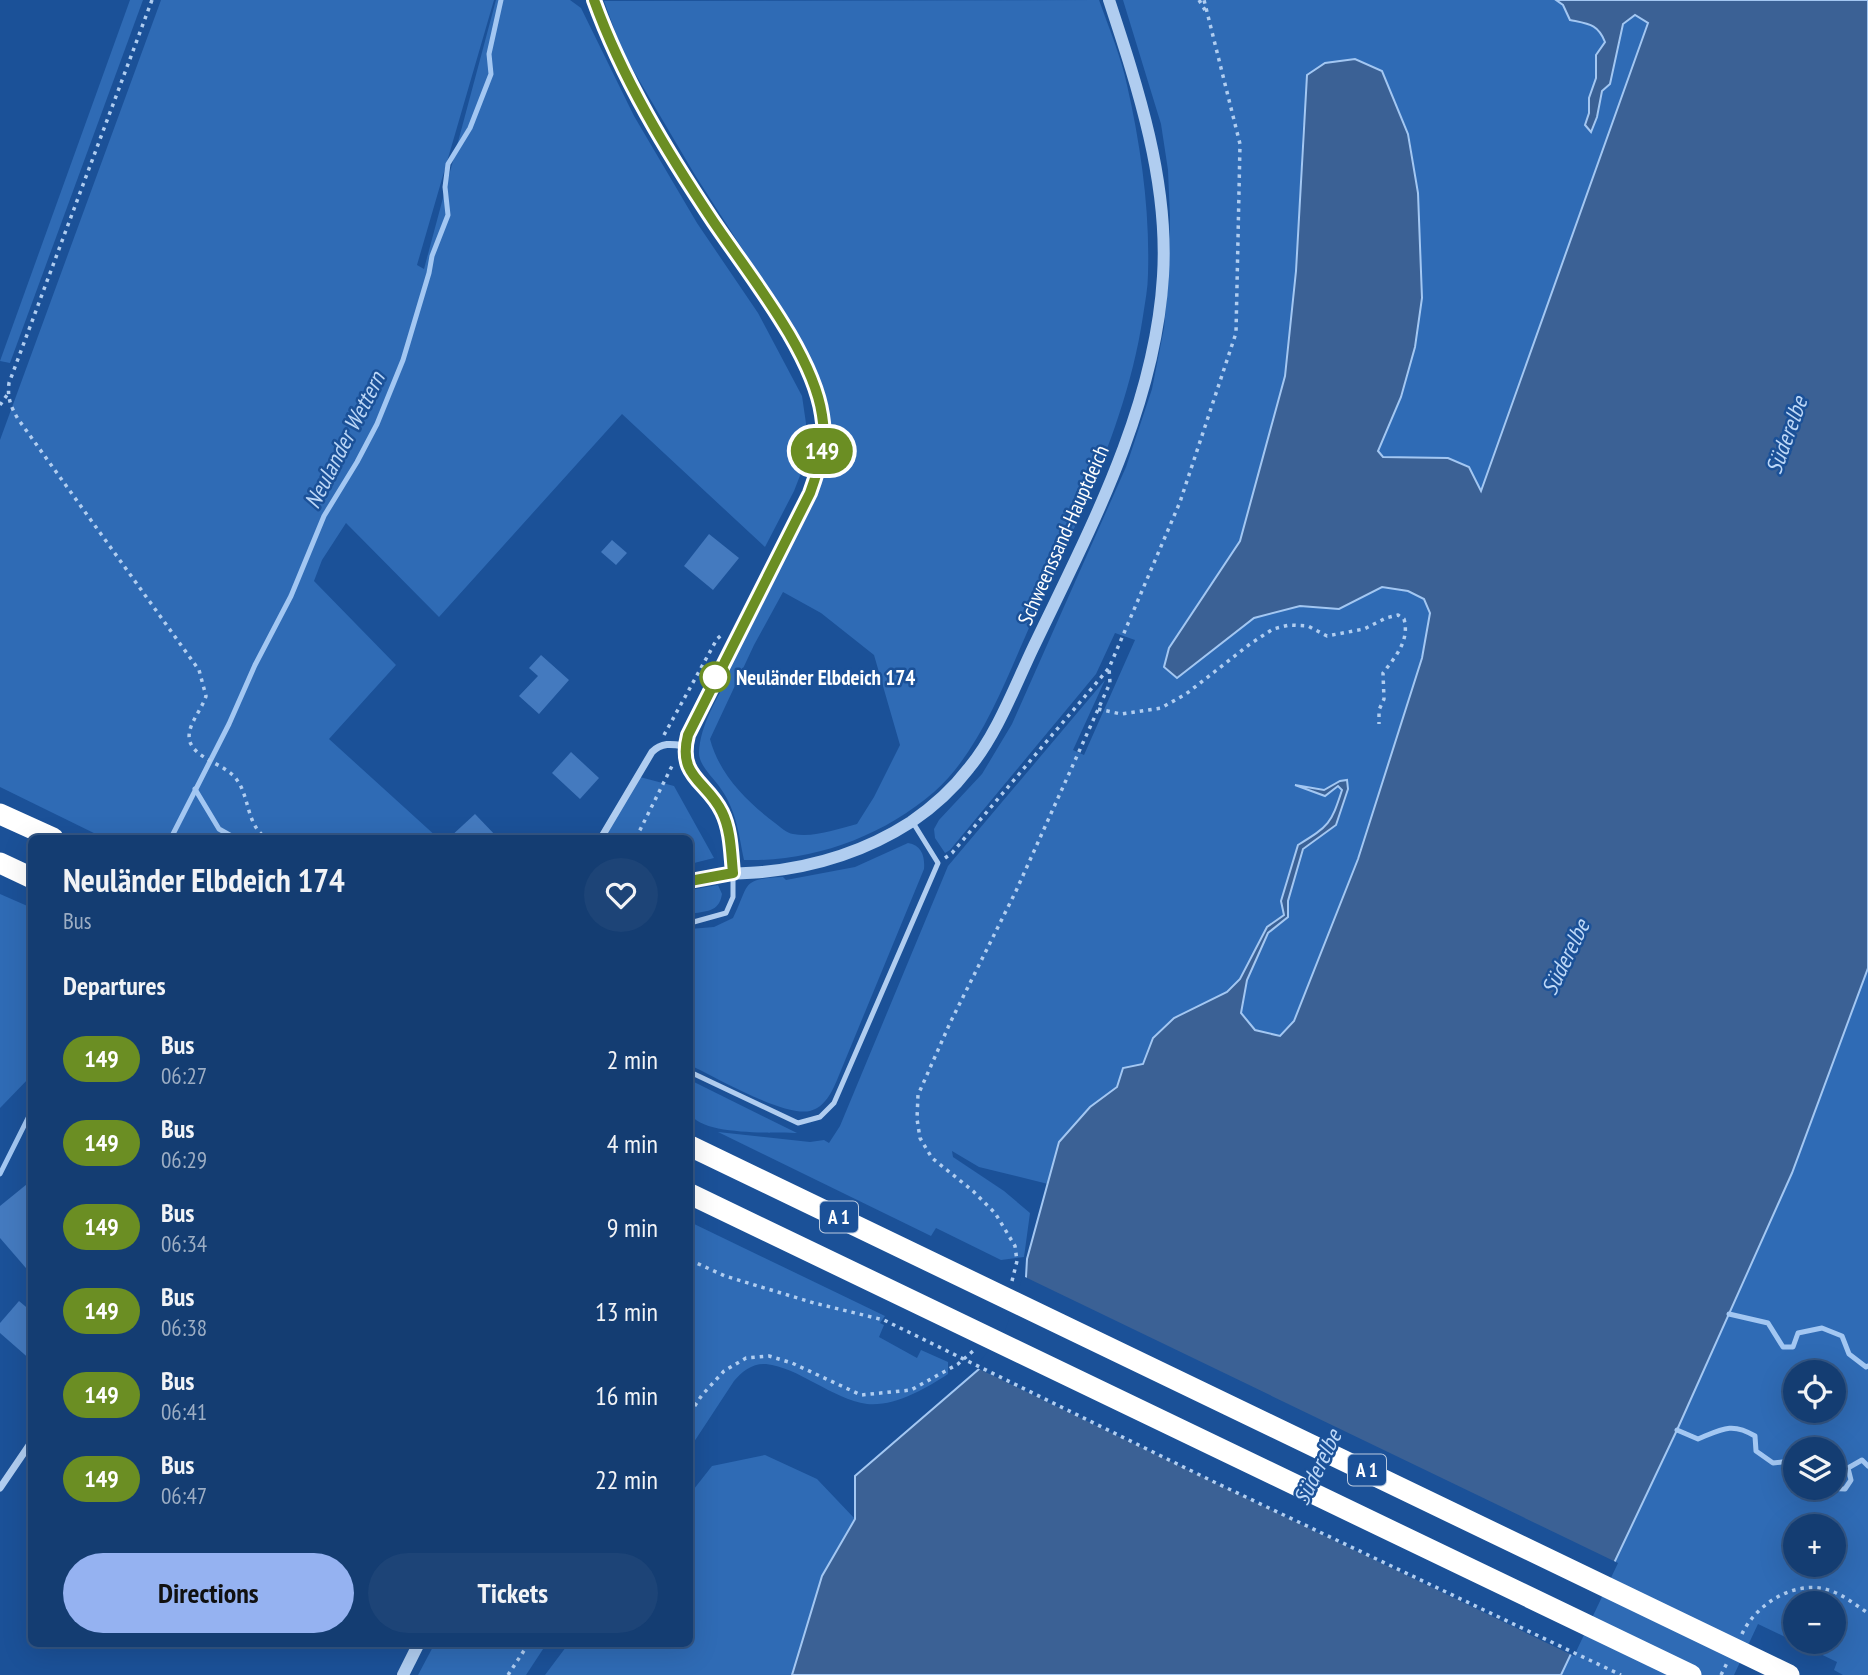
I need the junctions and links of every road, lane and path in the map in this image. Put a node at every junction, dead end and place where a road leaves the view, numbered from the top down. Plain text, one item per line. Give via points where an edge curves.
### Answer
1 (152, 0) edge
2 (594, 0) edge
3 (1109, 0) edge
4 (1199, 0) edge
5 (1204, 0) edge
6 (1207, 13) junction
7 (8, 393) junction
8 (0, 405) edge
9 (747, 615) junction
10 (1109, 668) junction
11 (1098, 709) junction
12 (1378, 724) dead end
13 (658, 746) junction
14 (685, 746) junction
15 (0, 814) edge
16 (912, 821) junction
17 (46, 835) edge
18 (263, 835) edge
19 (603, 835) edge
20 (637, 835) edge
21 (0, 863) edge
22 (937, 863) junction
23 (733, 873) junction
24 (28, 876) edge
25 (693, 880) edge
26 (693, 922) edge
27 (693, 1073) edge
28 (693, 1147) edge
29 (693, 1196) edge
30 (693, 1261) edge
31 (1000, 1287) junction
32 (974, 1337) junction
33 (693, 1408) edge
34 (28, 1447) edge
35 (0, 1488) edge
36 (1868, 1613) edge
37 (417, 1647) edge
38 (526, 1647) edge
39 (1738, 1650) junction
40 (403, 1675) edge
41 (508, 1675) edge
42 (1621, 1675) edge
43 (1691, 1675) edge
44 (1721, 1675) edge
45 (1789, 1675) edge

1 - 7 path
2 - 9 street via 645,109 800,354 822,414 821,461 810,493
3 - 16 street, Schweenssand-Hauptdeich via 1145,118 1160,202 1163,276 1153,351 1128,437 1087,534 991,733 971,767
4 - 6 path
5 - 6 path
6 - 10 path via 1240,144 1236,333 1180,502
7 - 8 path
7 - 18 path via 19,419 200,670 206,696 189,739 195,749 235,777 252,823
9 - 13 path via 717,639
9 - 14 street via 699,708
10 - 11 path via 1110,683
10 - 22 path via 952,853
11 - 12 path via 1121,714 1161,708 1273,629 1308,626 1327,636 1364,629 1398,615 1407,629 1399,651 1383,673 1384,699
11 - 31 path via 918,1095 920,1138 932,1158 995,1213 1015,1246 1017,1261
13 - 14 street
13 - 19 street
14 - 20 path
14 - 23 street via 693,776 724,817
15 - 17 highway
16 - 22 lane
16 - 23 street, Schweenssand-Hauptdeich via 834,859
21 - 24 highway
22 - 27 lane via 834,1103 820,1117 798,1122
23 - 25 street, Schweenssand-Hauptdeich
23 - 26 lane via 733,897 726,914
28 - 31 highway, A 1
29 - 32 highway, A 1
30 - 42 path via 725,1276 884,1320
31 - 39 highway, A 1
32 - 33 path via 958,1364 911,1390 861,1395 792,1363 769,1356 746,1358 723,1371
32 - 43 highway, A 1
34 - 35 street
36 - 39 path via 1833,1592 1803,1586 1767,1603 1747,1622
37 - 40 street
38 - 41 path
39 - 44 path
39 - 45 highway, A 1

